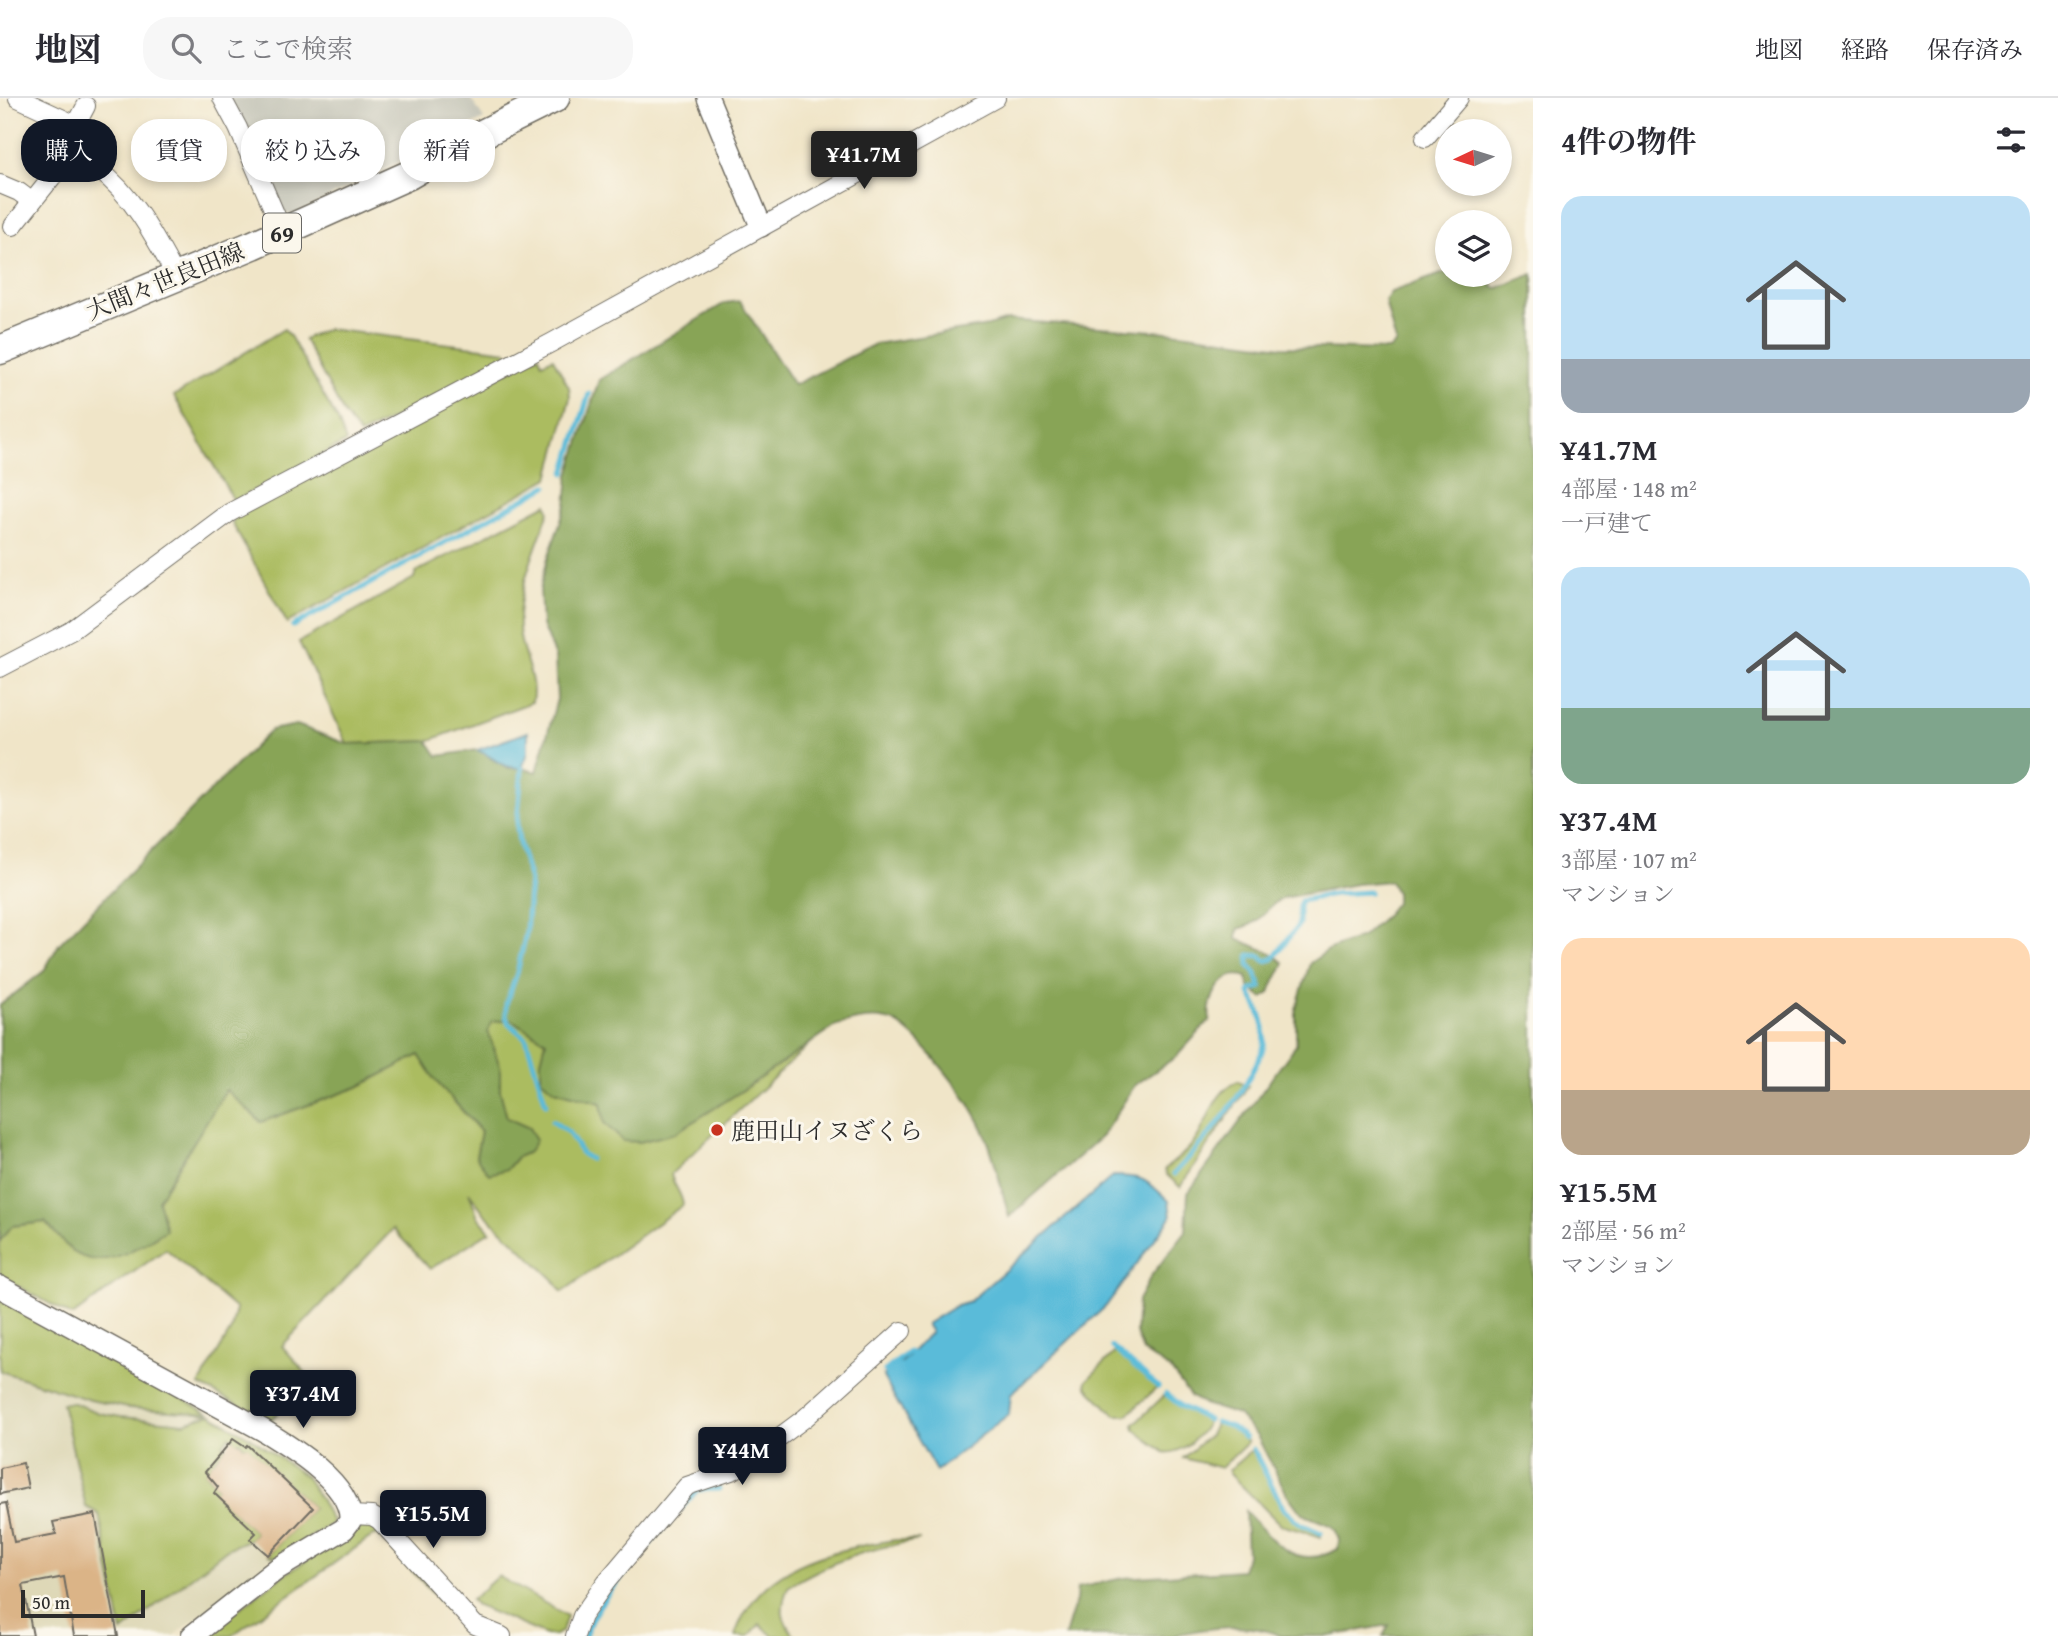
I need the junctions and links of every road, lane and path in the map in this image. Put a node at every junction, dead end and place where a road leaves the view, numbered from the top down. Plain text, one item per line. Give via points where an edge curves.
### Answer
1 (18, 98) edge
2 (222, 98) edge
3 (555, 98) edge
4 (708, 98) edge
5 (996, 98) edge
6 (1459, 98) edge
7 (86, 106) dead end
8 (63, 119) edge
9 (79, 119) edge
10 (1425, 138) dead end
11 (47, 182) edge
12 (113, 182) edge
13 (0, 184) edge
14 (31, 201) junction
15 (13, 226) dead end
16 (761, 226) junction
17 (283, 232) junction
18 (177, 278) junction
19 (0, 350) edge
20 (0, 667) edge
21 (0, 1287) edge
22 (902, 1331) dead end
23 (351, 1515) junction
24 (192, 1636) edge
25 (502, 1636) edge
26 (575, 1636) edge

1 - 8 street
2 - 17 street
3 - 17 main road, 大間々世良田線 / 69 via 409,175
4 - 16 street
5 - 16 street
6 - 10 street
7 - 9 street
11 - 14 street
12 - 18 street
13 - 14 street
14 - 15 street
16 - 20 street via 229,513 71,631
17 - 18 main road, 大間々世良田線 / 69
18 - 19 main road, 大間々世良田線 / 69
21 - 23 street via 289,1446 332,1483
22 - 26 street via 805,1418 746,1462 687,1486 606,1582 582,1616
23 - 24 street via 344,1529 277,1569
23 - 25 street via 379,1520 475,1625

